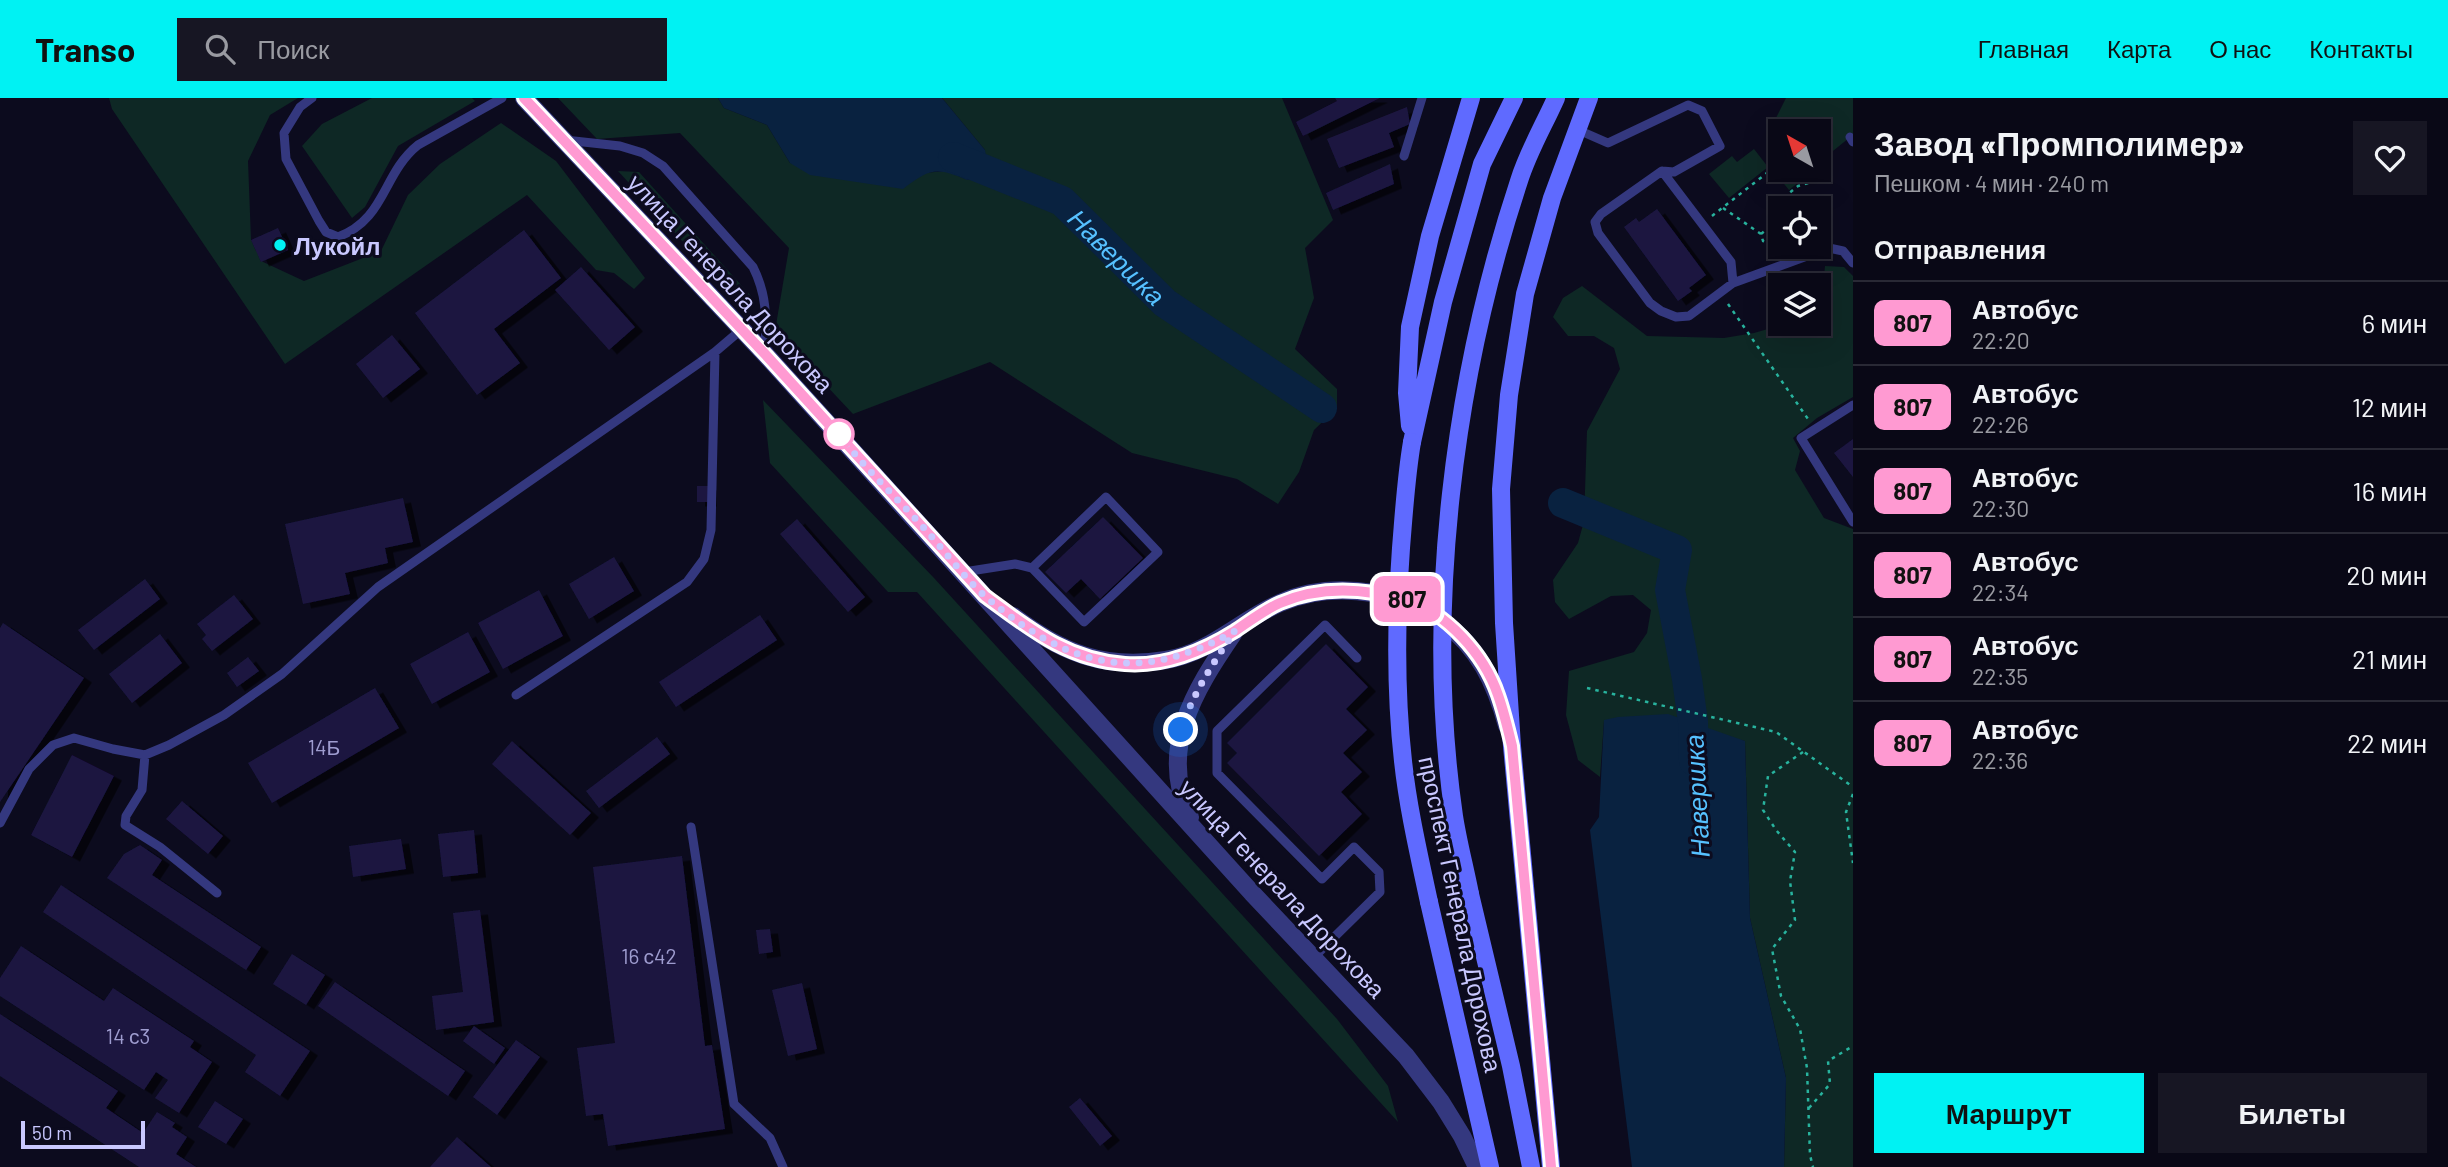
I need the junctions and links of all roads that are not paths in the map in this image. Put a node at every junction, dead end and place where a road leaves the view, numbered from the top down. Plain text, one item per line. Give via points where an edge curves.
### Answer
1 (312, 98) edge
2 (502, 98) edge
3 (524, 98) edge
4 (1422, 98) edge
5 (1471, 98) edge
6 (1514, 98) edge
7 (1556, 98) edge
8 (1590, 98) edge
9 (1576, 129) junction
10 (564, 140) junction
11 (1404, 156) dead end
12 (1662, 171) junction
13 (1853, 263) edge
14 (1733, 283) junction
15 (742, 328) junction
16 (715, 352) junction
17 (765, 354) junction
18 (1853, 405) edge
19 (1412, 442) junction
20 (1853, 522) edge
21 (1032, 568) junction
22 (964, 572) junction
23 (985, 596) junction
24 (1235, 631) junction
25 (1357, 658) dead end
26 (516, 695) dead end
27 (1512, 746) junction
28 (145, 755) junction
29 (0, 823) edge
30 (691, 827) dead end
31 (1195, 830) junction
32 (217, 893) dead end
33 (1313, 958) junction
34 (783, 1167) edge
35 (1478, 1167) edge
36 (1490, 1167) edge
37 (1531, 1167) edge
38 (1551, 1167) edge

1 - 2 lane via 291,119 283,147 292,175 319,221 326,232 338,237 368,219 407,154
3 - 10 street, улица Генерала Дорохова
4 - 11 lane
5 - 19 main road via 1430,236 1410,327 1407,393
6 - 19 main road, проспект Генерала Дорохова via 1482,164 1443,302
7 - 37 main road, проспект Генерала Дорохова, bridge via 1520,179 1486,298 1452,478 1444,603 1447,755 1454,817
8 - 9 main road
9 - 12 lane via 1608,143 1688,105 1702,111 1720,146 1674,172
9 - 27 main road via 1525,294 1509,395 1501,489
10 - 15 street, улица Генерала Дорохова
10 - 17 lane via 620,146 663,166 753,267 766,300
12 - 14 lane via 1731,262
12 - 14 lane via 1601,214 1595,222 1598,233 1661,312 1689,316
13 - 14 lane via 1843,250 1829,248
15 - 16 lane
15 - 17 street, улица Генерала Дорохова
16 - 26 lane via 713,499 704,559 687,582
16 - 28 lane via 378,587 282,674 224,715
17 - 22 street, улица Генерала Дорохова
18 - 20 lane via 1801,438
19 - 36 main road, проспект Генерала Дорохова, bridge via 1397,605 1403,761 1429,902
21 - 21 lane via 1084,622 1158,552 1106,497
21 - 22 lane via 1015,564
22 - 23 street, улица Генерала Дорохова
23 - 24 street via 1063,649 1092,659 1128,664 1169,660
23 - 31 street, улица Генерала Дорохова
24 - 27 street via 1280,603 1322,591 1344,589 1404,598 1426,608 1461,635 1479,659 1497,693
24 - 31 street via 1208,670 1181,730 1177,778
25 - 33 lane via 1325,625 1217,732 1217,773 1322,879 1354,847 1379,872 1380,892
27 - 38 main road
28 - 29 lane via 74,738 53,745 29,769
28 - 32 lane via 142,790 125,825
30 - 34 lane via 734,1104 770,1138
31 - 33 street, улица Генерала Дорохова
33 - 35 street, улица Генерала Дорохова via 1406,1056 1441,1102

